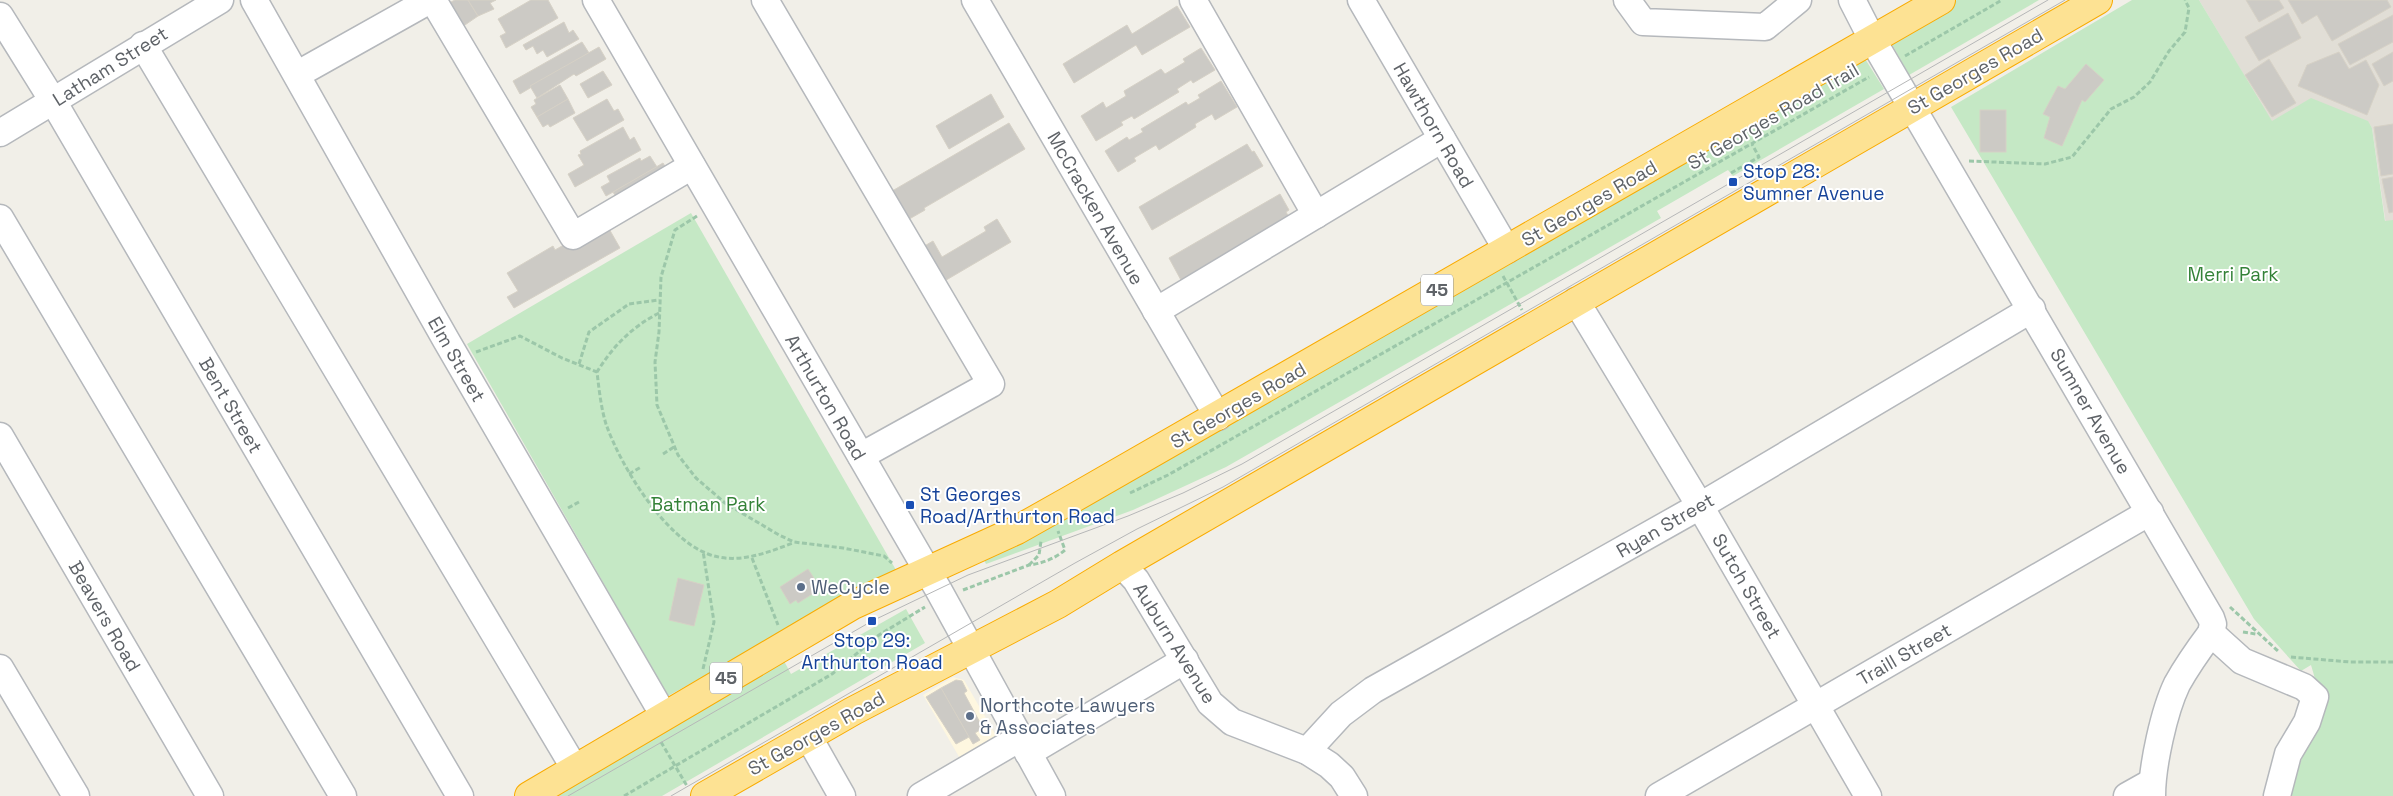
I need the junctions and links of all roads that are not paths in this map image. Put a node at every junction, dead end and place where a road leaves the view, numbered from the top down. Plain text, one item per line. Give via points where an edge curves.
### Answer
1 (220, 0) edge
2 (254, 0) edge
3 (431, 0) edge
4 (596, 0) edge
5 (765, 0) edge
6 (975, 0) edge
7 (1193, 0) edge
8 (1361, 0) edge
9 (1628, 0) edge
10 (1798, 0) edge
11 (1852, 0) edge
12 (1940, 0) edge
13 (2098, 0) edge
14 (0, 16) edge
15 (1872, 39) junction
16 (143, 45) junction
17 (298, 74) junction
18 (53, 102) junction
19 (1912, 107) junction
20 (0, 133) edge
21 (1442, 139) junction
22 (692, 166) junction
23 (1316, 214) junction
24 (0, 218) edge
25 (1500, 254) junction
26 (1576, 301) junction
27 (2032, 310) junction
28 (1156, 311) junction
29 (1218, 417) junction
30 (0, 436) edge
31 (861, 456) junction
32 (1700, 506) junction
33 (2150, 512) junction
34 (1122, 564) junction
35 (927, 570) junction
36 (2210, 623) junction
37 (971, 650) junction
38 (1185, 660) junction
39 (0, 668) edge
40 (1816, 705) junction
41 (657, 720) junction
42 (808, 736) junction
43 (1024, 745) junction
44 (1306, 751) junction
45 (575, 769) junction
46 (2152, 789) edge
47 (937, 792) edge
48 (704, 794) edge
49 (76, 796) edge
50 (210, 796) edge
51 (343, 796) edge
52 (460, 796) edge
53 (529, 796) edge
54 (842, 796) edge
55 (1052, 796) edge
56 (1354, 796) edge
57 (1658, 796) edge
58 (1868, 796) edge
59 (2127, 796) edge
60 (2278, 796) edge

1 - 16 street, Latham Street
2 - 17 street, Elm Street
3 - 17 street
3 - 22 street via 573,236
4 - 22 street, Arthurton Road
5 - 31 street via 991,384
6 - 28 street, McCracken Avenue
7 - 23 street
8 - 21 street, Hawthorn Road
9 - 10 street via 1643,22 1765,27
11 - 15 street, Sumner Avenue
12 - 15 highway, St Georges Road / 45
13 - 19 highway, St Georges Road
14 - 18 street, Bent Street
15 - 19 street, Sumner Avenue
15 - 25 highway, St Georges Road / 45
16 - 18 street, Latham Street
16 - 45 street
17 - 41 street, Elm Street
18 - 20 street, Latham Street
18 - 52 street, Bent Street
19 - 26 highway, St Georges Road
19 - 27 street, Sumner Avenue
21 - 23 street
21 - 25 street, Hawthorn Road
22 - 31 street, Arthurton Road
23 - 28 street
24 - 51 street
25 - 29 highway, St Georges Road / 45
26 - 32 street, Sutch Street
26 - 34 highway, St Georges Road
27 - 32 street, Ryan Street
27 - 33 street, Sumner Avenue
28 - 29 street, McCracken Avenue
29 - 35 highway, St Georges Road / 45 via 1017,530
30 - 50 street, Beavers Road
31 - 35 street, Arthurton Road
32 - 40 street, Sutch Street
32 - 44 street, Ryan Street via 1374,690 1341,714
33 - 36 street, Sumner Avenue
33 - 40 street, Traill Street
34 - 37 highway, St Georges Road via 1058,604
34 - 38 street, Auburn Avenue via 1136,580
35 - 37 street, Arthurton Road
35 - 41 highway, St Georges Road / 45 via 831,616
36 - 46 street via 2176,686 2165,719
36 - 60 street, Sumner Avenue via 2242,661 2304,687 2315,697 2307,722 2288,754
37 - 42 highway, St Georges Road
37 - 43 street, Arthurton Road
38 - 43 street
38 - 44 street, Auburn Avenue via 1210,702 1232,722
39 - 49 street
40 - 57 street, Traill Street
40 - 58 street, Sutch Street
41 - 45 highway, St Georges Road / 45
42 - 48 highway, St Georges Road
42 - 54 street
43 - 47 street
43 - 55 street, Arthurton Road
44 - 56 street, Auburn Avenue via 1342,777
45 - 53 highway, St Georges Road / 45
46 - 59 street

